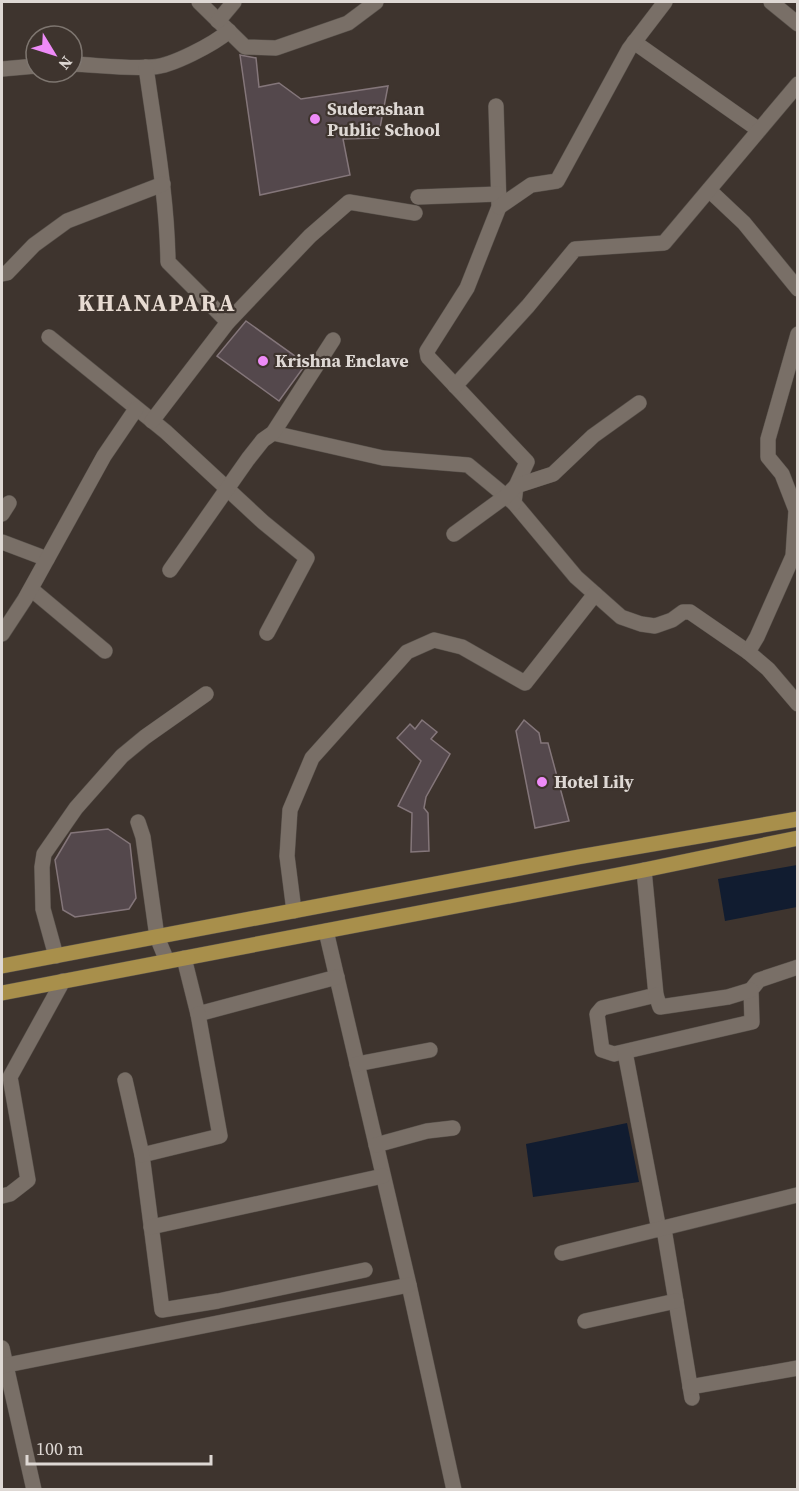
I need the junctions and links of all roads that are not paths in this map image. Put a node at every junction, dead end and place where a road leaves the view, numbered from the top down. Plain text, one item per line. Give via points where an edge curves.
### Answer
1 (199, 2) edge
2 (234, 2) edge
3 (376, 2) edge
4 (665, 2) edge
5 (771, 2) edge
6 (798, 24) edge
7 (224, 26) junction
8 (634, 42) junction
9 (84, 64) edge
10 (24, 67) edge
11 (146, 67) junction
12 (2, 69) edge
13 (798, 84) edge
14 (496, 106) dead end
15 (759, 130) junction
16 (163, 184) junction
17 (709, 190) junction
18 (418, 197) dead end
19 (499, 201) junction
20 (415, 213) dead end
21 (2, 274) edge
22 (798, 290) edge
23 (228, 322) junction
24 (798, 334) edge
25 (49, 337) dead end
26 (333, 340) dead end
27 (455, 386) junction
28 (639, 403) dead end
29 (136, 409) junction
30 (152, 421) junction
31 (273, 433) junction
32 (227, 489) junction
33 (512, 495) junction
34 (454, 534) dead end
35 (2, 542) edge
36 (48, 559) junction
37 (794, 564) edge
38 (170, 570) dead end
39 (31, 589) junction
40 (595, 594) junction
41 (267, 633) dead end
42 (2, 634) edge
43 (105, 651) dead end
44 (748, 652) junction
45 (206, 694) dead end
46 (798, 704) edge
47 (798, 819) edge
48 (138, 822) dead end
49 (798, 838) edge
50 (644, 870) junction
51 (294, 911) junction
52 (326, 931) junction
53 (157, 937) junction
54 (56, 956) junction
55 (184, 958) junction
56 (167, 961) junction
57 (2, 966) edge
58 (798, 967) edge
59 (337, 977) junction
60 (63, 981) junction
61 (751, 990) junction
62 (2, 993) edge
63 (656, 995) junction
64 (198, 1014) junction
65 (430, 1050) dead end
66 (625, 1052) junction
67 (357, 1064) junction
68 (125, 1080) dead end
69 (453, 1128) dead end
70 (376, 1145) junction
71 (142, 1155) junction
72 (383, 1176) junction
73 (797, 1195) edge
74 (2, 1197) edge
75 (151, 1227) junction
76 (662, 1230) junction
77 (561, 1253) dead end
78 (365, 1270) dead end
79 (409, 1285) junction
80 (676, 1301) junction
81 (585, 1321) dead end
82 (2, 1348) edge
83 (3, 1366) edge
84 (798, 1368) edge
85 (34, 1490) edge
86 (454, 1490) edge

1 - 7 street
2 - 7 street
3 - 7 street via 348,23 276,48 245,47
4 - 8 street
5 - 6 street
7 - 11 street via 220,40 182,58
8 - 15 street
8 - 19 street via 557,181 531,184
9 - 11 street
10 - 12 street
11 - 16 street
13 - 15 street
14 - 19 street
15 - 17 street
16 - 21 street via 68,221
16 - 23 street via 168,262
17 - 22 street via 744,223
17 - 27 street via 664,243 575,249
18 - 19 street
19 - 27 street via 467,288 427,351
20 - 23 street via 350,202 310,236
23 - 30 street
24 - 37 street via 768,439 768,457 782,474 796,510
25 - 29 street
26 - 31 street
27 - 33 street via 527,462
28 - 33 street via 593,436 553,474
29 - 30 street
29 - 36 street via 104,456
30 - 32 street
31 - 32 street via 263,440
31 - 33 street via 383,458 468,465
32 - 38 street
32 - 41 street via 307,558
33 - 34 street
33 - 40 street via 576,577
35 - 36 street
36 - 39 street
37 - 44 street
39 - 42 street
39 - 43 street
40 - 44 street via 621,616 641,624 655,626 690,612
40 - 51 street via 525,683 462,647 434,640 407,651 312,758 290,810 287,856
44 - 46 street
45 - 54 street via 122,756 76,808 44,854 44,909
47 - 51 main road
48 - 53 street
49 - 50 main road
50 - 52 main road
50 - 63 street
51 - 53 main road
52 - 55 main road
52 - 59 street
53 - 54 main road
53 - 56 street
54 - 57 main road
55 - 56 main road
55 - 64 street
56 - 60 main road
58 - 61 street via 759,980
59 - 64 street
59 - 67 street
60 - 62 main road
60 - 74 street via 10,1077 28,1180
61 - 63 street via 728,998 660,1007
61 - 66 street via 752,1022
63 - 66 street via 602,1008 597,1014 602,1050
64 - 71 street via 220,1136
65 - 67 street
66 - 76 street
67 - 70 street
68 - 71 street
69 - 70 street
70 - 72 street
71 - 75 street
72 - 75 street
72 - 79 street
73 - 76 street
75 - 78 street via 162,1310
76 - 77 street
76 - 80 street
79 - 83 street
79 - 86 street
80 - 81 street
80 - 84 street via 691,1392
82 - 83 street
83 - 85 street

